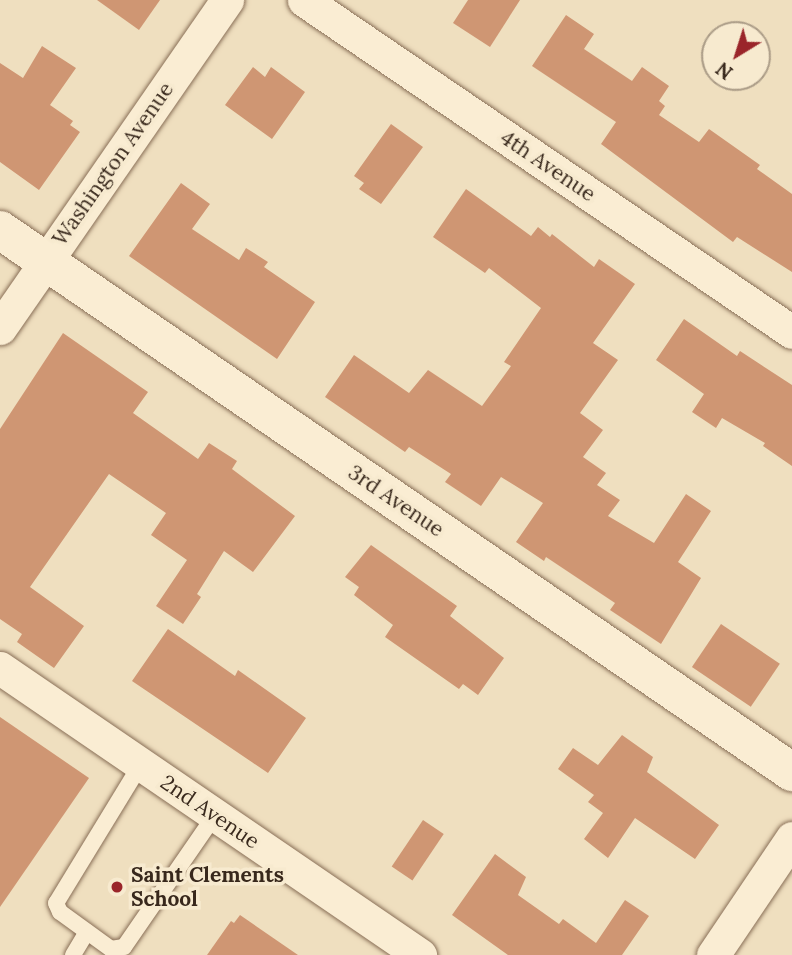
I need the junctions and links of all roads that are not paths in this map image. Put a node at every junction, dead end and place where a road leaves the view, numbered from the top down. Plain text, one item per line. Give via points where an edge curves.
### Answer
1 (227, 0) edge
2 (303, 0) edge
3 (0, 230) edge
4 (46, 261) junction
5 (0, 328) edge
6 (792, 332) edge
7 (0, 668) edge
8 (141, 764) junction
9 (792, 772) edge
10 (215, 815) junction
11 (792, 838) edge
12 (87, 932) junction
13 (73, 955) edge
14 (420, 955) edge
15 (713, 955) edge

1 - 4 street, Washington Avenue
2 - 6 street, 4th Avenue
3 - 4 street, 3rd Avenue
4 - 5 street, Washington Avenue
4 - 9 street, 3rd Avenue
7 - 8 street, 2nd Avenue
8 - 10 street, 2nd Avenue
8 - 12 lane via 56,903 60,912
10 - 12 lane via 124,947 111,949
10 - 14 street, 2nd Avenue
11 - 15 street
12 - 13 lane

